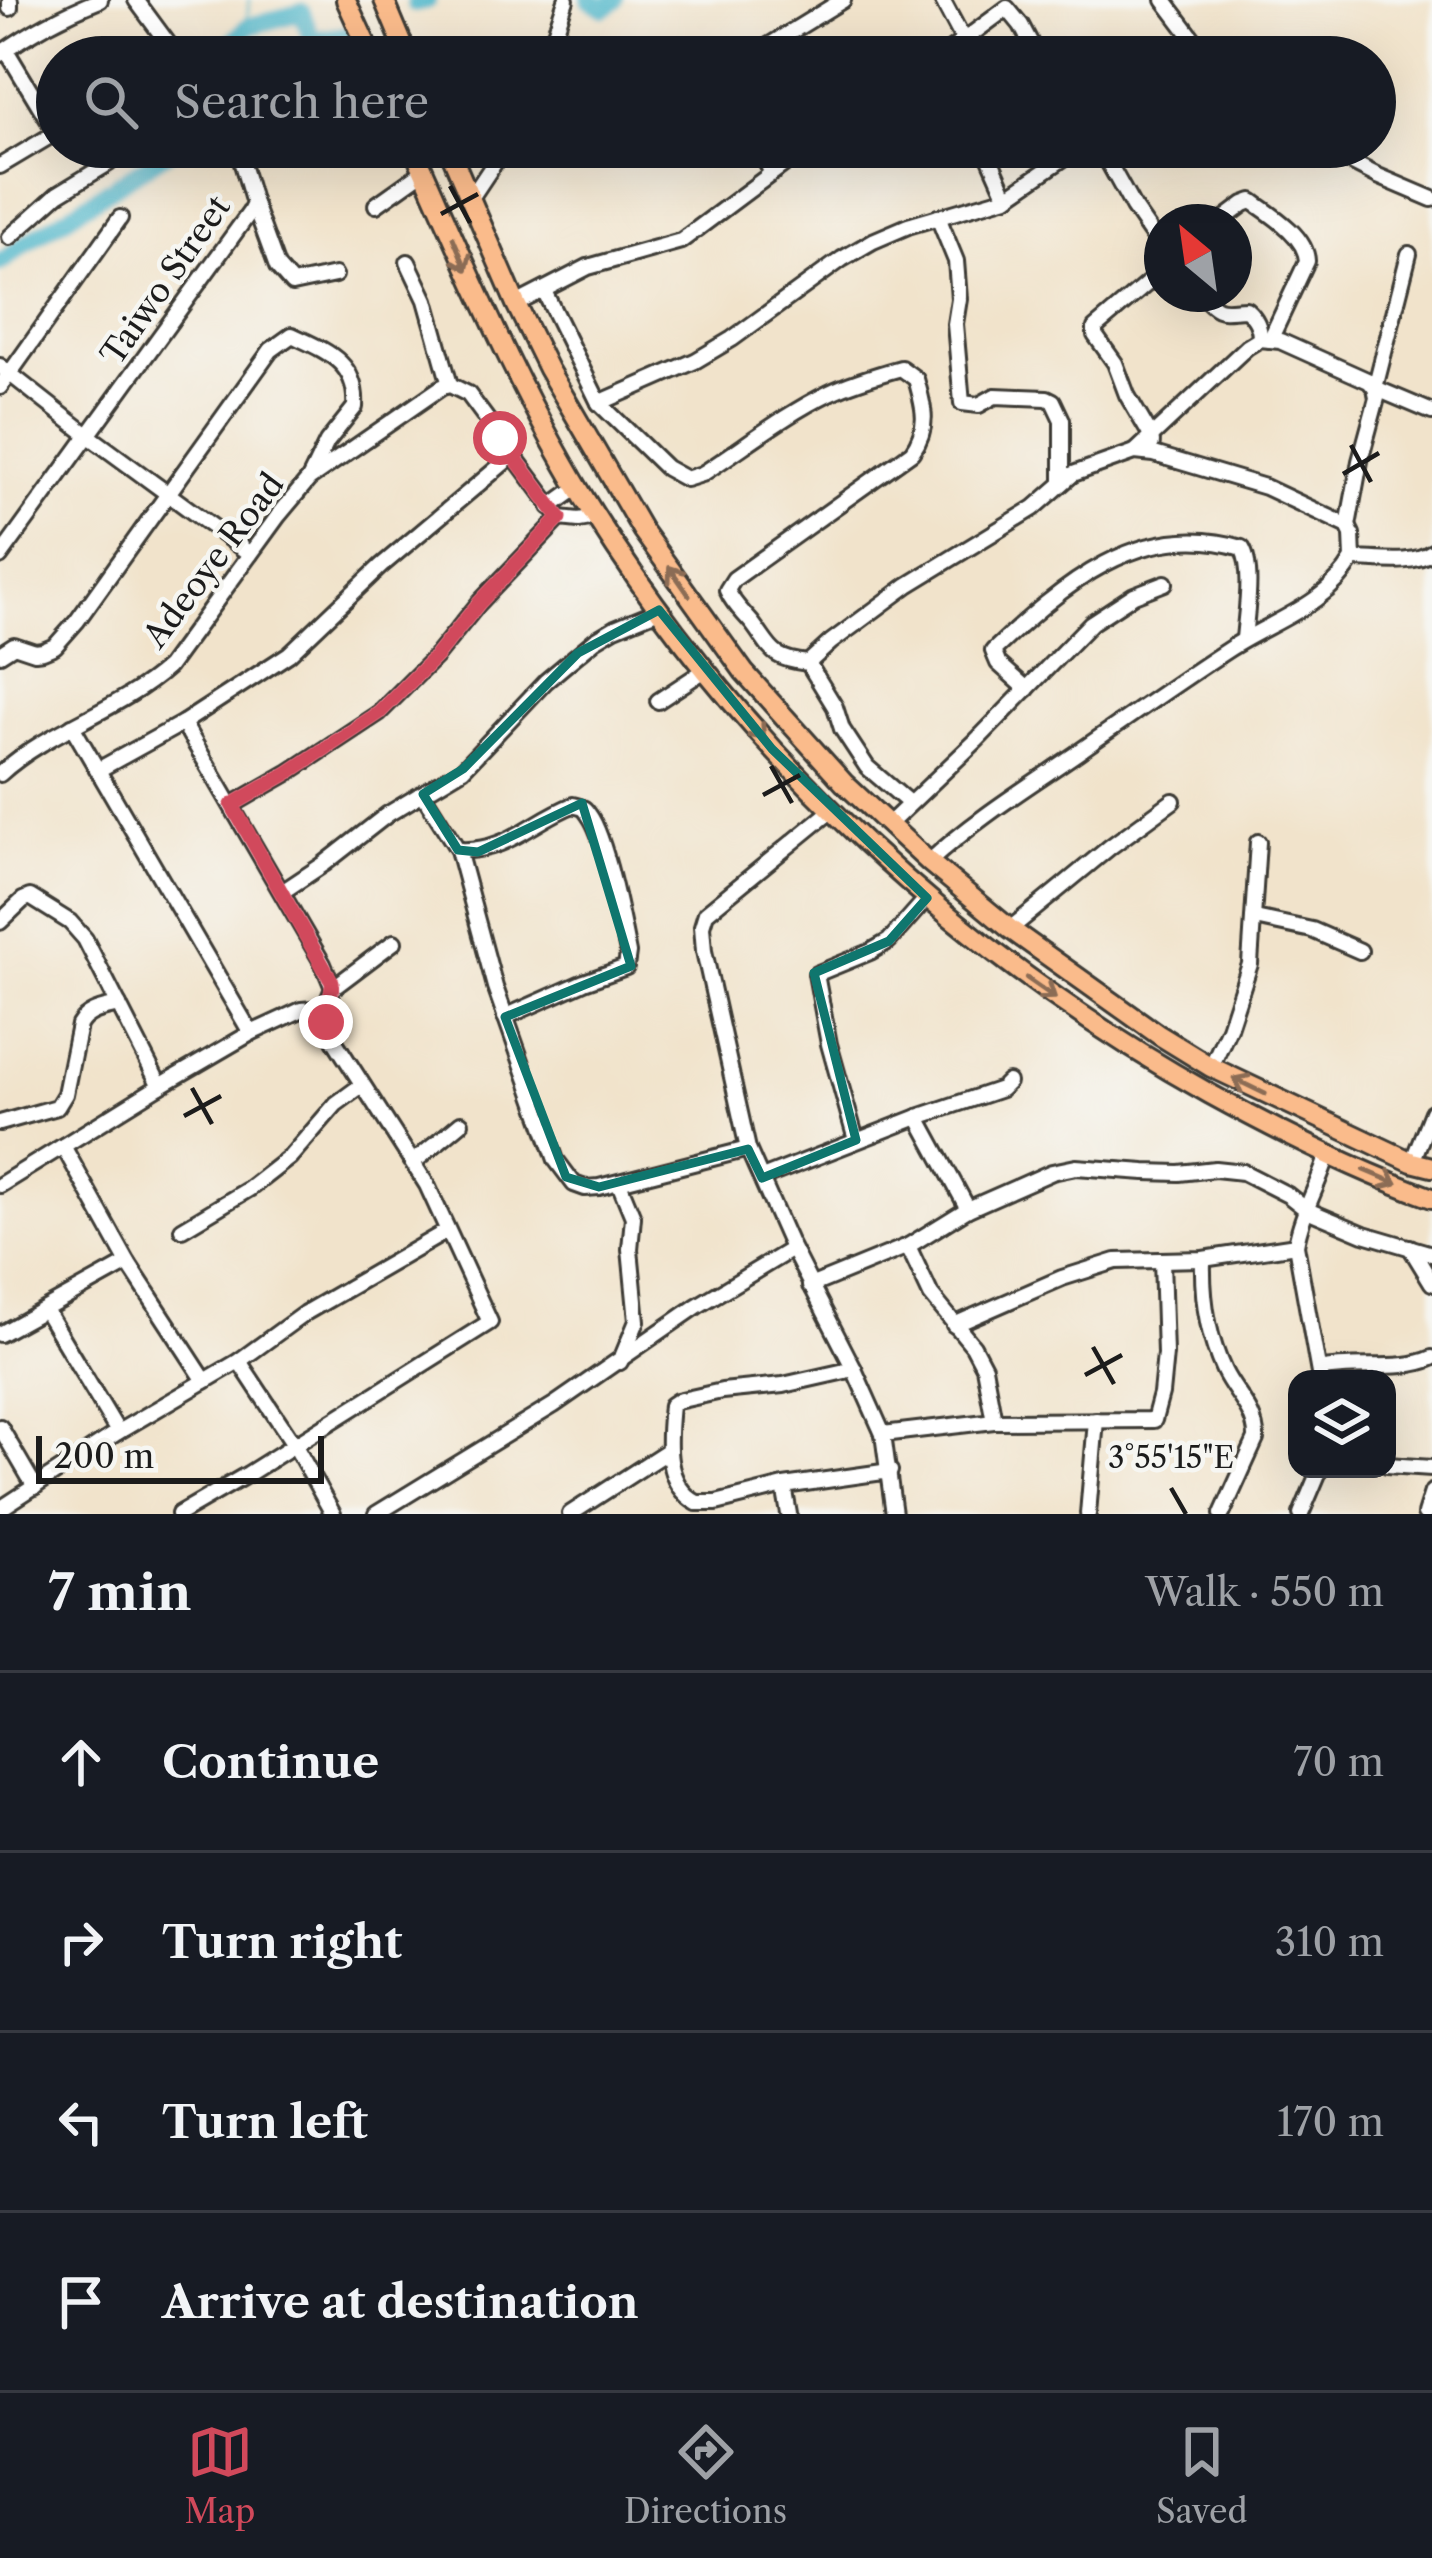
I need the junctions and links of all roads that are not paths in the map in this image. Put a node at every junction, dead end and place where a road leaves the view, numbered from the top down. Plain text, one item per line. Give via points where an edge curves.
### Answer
1 (100, 0) edge
2 (136, 0) edge
3 (346, 0) edge
4 (384, 0) edge
5 (843, 0) edge
6 (942, 0) edge
7 (1164, 0) edge
8 (565, 1) edge
9 (163, 36) edge
10 (362, 36) edge
11 (400, 36) edge
12 (554, 36) edge
13 (784, 36) edge
14 (961, 36) edge
15 (971, 36) edge
16 (1026, 36) edge
17 (1192, 36) edge
18 (3, 52) edge
19 (36, 101) edge
20 (36, 145) edge
21 (0, 166) edge
22 (101, 168) edge
23 (243, 168) edge
24 (423, 168) edge
25 (457, 168) edge
26 (492, 168) edge
27 (769, 168) edge
28 (777, 168) edge
29 (994, 168) edge
30 (1049, 168) edge
31 (1111, 168) edge
32 (1362, 168) edge
33 (424, 171) junction
34 (771, 172) junction
35 (1006, 197) junction
36 (471, 198) junction
37 (1432, 199) edge
38 (254, 204) junction
39 (1244, 204) edge
40 (376, 206) dead end
41 (938, 217) junction
42 (119, 218) dead end
43 (1144, 223) edge
44 (10, 237) dead end
45 (1409, 254) dead end
46 (408, 262) dead end
47 (335, 275) dead end
48 (1144, 286) edge
49 (544, 291) junction
50 (516, 304) junction
51 (1250, 312) edge
52 (1265, 340) junction
53 (5, 370) edge
54 (450, 385) junction
55 (0, 387) edge
56 (1375, 388) junction
57 (599, 403) junction
58 (1432, 412) edge
59 (89, 436) junction
60 (1150, 436) junction
61 (1135, 452) junction
62 (1154, 454) junction
63 (513, 455) junction
64 (309, 479) junction
65 (1062, 483) junction
66 (578, 487) junction
67 (169, 493) junction
68 (555, 512) junction
69 (596, 517) junction
70 (1348, 526) junction
71 (1432, 552) edge
72 (250, 554) junction
73 (0, 557) edge
74 (1353, 559) junction
75 (1165, 583) dead end
76 (659, 610) junction
77 (1244, 639) junction
78 (0, 654) edge
79 (808, 664) junction
80 (705, 670) junction
81 (1028, 688) junction
82 (658, 701) dead end
83 (183, 723) junction
84 (72, 726) junction
85 (98, 770) junction
86 (0, 774) edge
87 (423, 794) junction
88 (1173, 801) dead end
89 (908, 802) junction
90 (232, 805) junction
91 (832, 810) junction
92 (888, 825) junction
93 (1258, 842) dead end
94 (458, 850) junction
95 (929, 862) junction
96 (281, 892) junction
97 (927, 898) junction
98 (1255, 918) junction
99 (0, 922) edge
100 (1010, 929) junction
101 (394, 942) dead end
102 (1360, 951) dead end
103 (332, 988) junction
104 (119, 1005) junction
105 (323, 1013) junction
106 (506, 1017) junction
107 (251, 1034) junction
108 (1211, 1067) junction
109 (1007, 1082) dead end
110 (362, 1085) junction
111 (160, 1086) junction
112 (1432, 1112) edge
113 (918, 1117) junction
114 (0, 1123) edge
115 (461, 1124) dead end
116 (856, 1140) junction
117 (63, 1146) junction
118 (748, 1149) junction
119 (1328, 1154) junction
120 (414, 1162) junction
121 (1412, 1162) junction
122 (1432, 1167) edge
123 (762, 1178) junction
124 (619, 1183) junction
125 (0, 1185) edge
126 (1432, 1198) edge
127 (968, 1209) junction
128 (1307, 1210) junction
129 (182, 1229) dead end
130 (447, 1231) junction
131 (1296, 1245) junction
132 (908, 1246) junction
133 (1410, 1247) junction
134 (793, 1249) junction
135 (1432, 1254) edge
136 (1203, 1258) junction
137 (1162, 1260) junction
138 (128, 1263) junction
139 (1432, 1283) edge
140 (810, 1286) junction
141 (45, 1310) junction
142 (954, 1325) junction
143 (0, 1334) edge
144 (1432, 1358) edge
145 (239, 1361) junction
146 (620, 1361) junction
147 (854, 1369) junction
148 (1319, 1370) edge
149 (1336, 1370) edge
150 (205, 1381) junction
151 (1096, 1420) junction
152 (994, 1421) junction
153 (0, 1427) edge
154 (118, 1432) junction
155 (883, 1434) junction
156 (294, 1444) junction
157 (666, 1452) junction
158 (1396, 1466) edge
159 (1432, 1468) edge
160 (890, 1471) junction
161 (1316, 1478) edge
162 (784, 1486) junction
163 (35, 1487) junction
164 (1432, 1492) edge
165 (0, 1509) edge
166 (1228, 1512) edge
167 (179, 1514) edge
168 (333, 1514) edge
169 (376, 1514) edge
170 (570, 1514) edge
171 (790, 1514) edge
172 (894, 1514) edge
173 (1088, 1514) edge
174 (1301, 1514) edge
175 (1425, 1514) edge

1 - 18 street
2 - 9 street
3 - 10 highway
4 - 11 highway
5 - 13 street
6 - 14 street
7 - 17 street
8 - 12 street
15 - 16 street via 1007,8
18 - 19 street
20 - 21 street
22 - 44 street
23 - 38 street, Taiwo Street
24 - 33 highway
25 - 36 highway
26 - 36 street
27 - 34 street
28 - 34 street
29 - 35 street
30 - 35 street
31 - 43 street
32 - 37 street
33 - 40 street
33 -> 66 highway via 532,409
34 - 49 street via 681,241 588,267
35 - 41 street
36 - 50 highway
38 - 47 street via 292,284
38 - 59 street, Taiwo Street
39 - 52 street via 1252,202 1306,248 1307,261
41 - 57 street via 873,241 695,361
41 - 65 street via 956,261 962,403 995,396 1053,401 1062,420
42 - 53 street
45 - 56 street
46 - 54 street
48 - 60 street via 1095,335
49 - 50 street
49 - 57 street
92 -> 50 highway via 744,672 642,530
51 - 52 street
52 - 56 street
52 - 60 street
53 - 55 street
53 - 59 street
54 - 63 street via 468,394
54 - 64 street, Adeoye Road
56 - 58 street
56 - 70 street
57 - 79 street via 686,479 828,393 901,368 916,379 926,420 912,452 727,590 764,644
59 - 67 street
59 - 73 street, Taiwo Street
60 - 61 street
60 - 62 street
61 - 62 street
61 - 65 street
62 - 70 street via 1265,487
63 - 68 street
63 - 83 street via 289,654
64 - 67 street via 357,399 335,355 292,335 271,350
64 - 72 street, Adeoye Road
65 - 79 street via 908,585
66 - 68 street
66 - 69 highway
67 - 72 street
67 - 78 street via 55,646 35,652 17,644
68 - 69 street
68 - 90 street via 379,713
69 - 76 highway
70 - 74 street
71 - 74 street via 1412,560
72 - 84 street, Adeoye Road via 168,667
74 - 77 street via 1321,597
75 - 81 street via 1103,614
76 - 80 highway
76 - 87 street via 578,653 463,769
77 - 81 street via 1242,548 1194,541 1135,548 1037,608 993,651
77 - 95 street via 1006,800
79 - 89 street via 867,767
80 - 82 street
80 -> 91 highway
81 - 89 street
83 - 85 street
83 - 90 street
84 - 85 street
84 - 86 street, Adeoye Road
85 - 107 street
87 - 94 street
87 - 96 street
88 - 100 street
89 - 92 street
90 - 96 street
91 - 97 highway
91 - 118 street via 703,918
92 - 95 highway
93 - 98 street
94 - 106 street
94 - 106 street via 489,849 573,805 590,815 606,859 626,967
95 - 100 highway
96 - 103 street
97 - 116 street via 889,941 816,974
97 -> 119 highway via 1100,1029
98 - 102 street
98 - 108 street via 1250,964
99 - 104 street via 30,897 70,922
100 - 108 highway
101 - 103 street
103 - 105 street
104 - 111 street
104 - 114 street via 79,1025 57,1107
105 - 107 street via 301,1010
105 - 110 street
106 - 124 street via 566,1177 585,1188
107 - 111 street
121 -> 108 highway
109 - 113 street
110 - 120 street
110 - 129 street via 290,1157
111 - 117 street
112 - 121 street
113 - 116 street
113 - 127 street
115 - 120 street
116 - 123 street
117 - 125 street
117 - 138 street
118 - 123 street
118 - 124 street
119 -> 126 highway
119 - 128 street
120 - 130 street
121 - 122 highway
123 - 134 street
124 - 146 street via 633,1217 637,1322
127 - 128 street via 1076,1167 1244,1172
127 - 132 street
128 - 131 street
128 - 133 street
130 - 145 street
130 - 156 street via 490,1322
131 - 136 street
131 - 148 street
132 - 140 street
132 - 142 street
133 - 135 street
133 - 139 street
134 - 140 street
134 - 146 street
136 - 137 street
136 - 166 street via 1208,1327 1256,1427
137 - 142 street via 1094,1267
137 - 151 street via 1166,1354 1154,1420
138 - 141 street
138 - 150 street
140 - 147 street
141 - 143 street
141 - 154 street
142 - 152 street via 984,1367
144 - 149 street
145 - 150 street
145 - 156 street
146 - 169 street
147 - 155 street
147 - 157 street via 677,1401
150 - 154 street
151 - 152 street
151 - 173 street
152 - 155 street
153 - 163 street
154 - 163 street
155 - 160 street
156 - 167 street
156 - 168 street
157 - 162 street via 681,1490 697,1503
157 - 170 street
158 - 159 street
160 - 162 street
160 - 172 street
161 - 174 street
162 - 171 street
163 - 165 street
164 - 175 street

